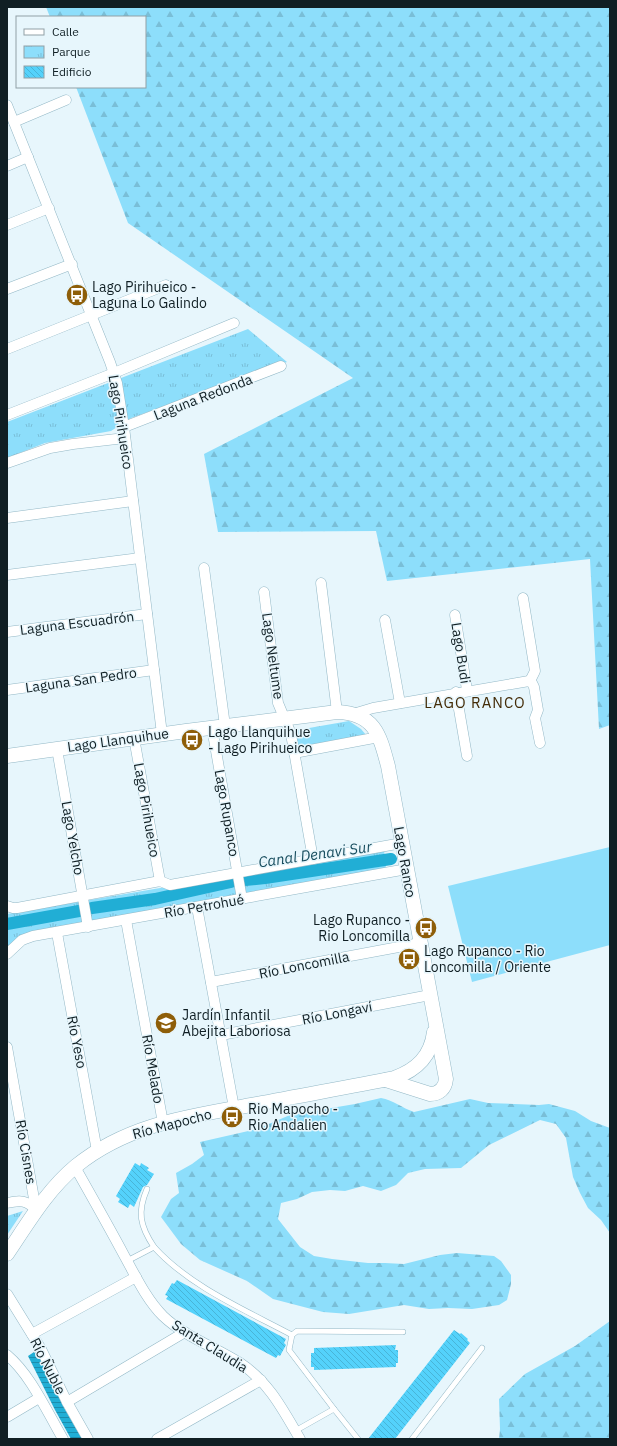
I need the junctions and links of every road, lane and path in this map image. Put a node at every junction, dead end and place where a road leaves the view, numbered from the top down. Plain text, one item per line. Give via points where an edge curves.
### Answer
1 (66, 100) dead end
2 (7, 105) edge
3 (14, 122) junction
4 (28, 157) junction
5 (7, 166) edge
6 (49, 208) junction
7 (7, 225) edge
8 (72, 264) junction
9 (166, 286) dead end
10 (7, 289) edge
11 (92, 315) junction
12 (234, 323) dead end
13 (7, 349) edge
14 (281, 366) dead end
15 (114, 373) junction
16 (7, 415) edge
17 (124, 427) junction
18 (125, 438) junction
19 (7, 463) edge
20 (133, 501) junction
21 (7, 518) edge
22 (140, 558) junction
23 (204, 568) dead end
24 (7, 575) edge
25 (321, 583) dead end
26 (264, 592) dead end
27 (523, 598) dead end
28 (147, 614) junction
29 (455, 615) dead end
30 (385, 620) dead end
31 (7, 632) edge
32 (154, 670) junction
33 (530, 681) junction
34 (7, 690) edge
35 (467, 690) junction
36 (456, 692) junction
37 (400, 703) junction
38 (337, 712) junction
39 (354, 714) junction
40 (285, 718) junction
41 (218, 727) junction
42 (162, 734) junction
43 (380, 736) junction
44 (134, 738) junction
45 (540, 744) dead end
46 (57, 749) junction
47 (294, 752) junction
48 (7, 756) edge
49 (467, 756) dead end
50 (402, 843) junction
51 (313, 859) junction
52 (407, 869) junction
53 (237, 873) junction
54 (160, 881) junction
55 (83, 895) junction
56 (242, 899) junction
57 (7, 906) edge
58 (197, 907) junction
59 (126, 920) junction
60 (88, 927) junction
61 (57, 933) junction
62 (420, 943) junction
63 (7, 954) edge
64 (211, 982) junction
65 (430, 996) junction
66 (434, 1023) junction
67 (221, 1035) junction
68 (7, 1047) edge
69 (386, 1080) junction
70 (234, 1108) junction
71 (163, 1123) junction
72 (97, 1151) junction
73 (75, 1167) junction
74 (147, 1190) dead end
75 (7, 1203) edge
76 (36, 1210) junction
77 (154, 1246) junction
78 (7, 1254) edge
79 (127, 1261) junction
80 (136, 1277) junction
81 (7, 1294) edge
82 (185, 1332) junction
83 (403, 1332) dead end
84 (32, 1334) junction
85 (292, 1335) junction
86 (482, 1348) dead end
87 (7, 1355) edge
88 (261, 1380) junction
89 (39, 1398) junction
90 (67, 1402) junction
91 (334, 1409) junction
92 (7, 1417) edge
93 (297, 1435) edge
94 (62, 1439) edge
95 (88, 1439) edge
96 (157, 1439) edge
97 (358, 1439) edge
98 (412, 1439) edge

1 - 3 street
2 - 3 street, Lago Pirihueico
3 - 4 street, Lago Pirihueico
4 - 5 street
4 - 6 street, Lago Pirihueico
6 - 7 street
6 - 8 street, Lago Pirihueico
8 - 10 street
8 - 11 street, Lago Pirihueico
9 - 11 street
11 - 13 street
11 - 15 street, Lago Pirihueico
12 - 15 street
14 - 17 street, Laguna Redonda
15 - 16 street
15 - 17 street, Lago Pirihueico
17 - 18 street, Lago Pirihueico
18 - 19 street via 50,448
18 - 20 street, Lago Pirihueico
20 - 21 street
20 - 22 street, Lago Pirihueico
22 - 24 street
22 - 28 street, Lago Pirihueico
23 - 41 street, Lago Rupanco
25 - 38 street
26 - 40 street, Lago Neltume via 278,703
27 - 33 street via 535,671
28 - 31 street, Laguna Escuadrón
28 - 32 street, Lago Pirihueico
29 - 35 street, Lago Budi
30 - 37 street
32 - 34 street, Laguna San Pedro
32 - 42 street, Lago Pirihueico
33 - 35 street, Lago Llanquihue
33 - 45 street via 534,687 538,710 535,718
35 - 36 street, Lago Llanquihue
36 - 37 street, Lago Llanquihue
36 - 49 street, Lago Budi
37 - 39 street, Lago Llanquihue via 365,709
38 - 39 street, Lago Llanquihue
38 - 40 street, Lago Llanquihue
39 - 43 street, Lago Ranco via 368,722
40 - 41 street, Lago Llanquihue
40 - 47 street, Lago Neltume
41 - 42 street, Lago Llanquihue
41 - 53 street, Lago Rupanco
42 - 44 street, Lago Llanquihue
43 - 47 street
43 - 50 street, Lago Ranco
44 - 46 street, Lago Llanquihue
44 - 54 street, Lago Pirihueico
46 - 48 street, Lago Llanquihue
46 - 55 street, Lago Yelcho
47 - 51 street, Lago Neltume
50 - 51 street, Río Petrohué
50 - 52 street, Lago Ranco
51 - 53 street, Río Petrohué
52 - 56 street, Río Petrohué
52 - 62 street, Lago Ranco
53 - 54 street, Río Petrohué via 170,885
53 - 56 street, Lago Rupanco
54 - 55 street, Río Petrohué
55 - 57 street, Río Petrohué via 17,908
55 - 60 street, Lago Yelcho
56 - 58 street, Río Petrohué
58 - 59 street, Río Petrohué
58 - 64 street
59 - 60 street, Río Petrohué
59 - 71 street, Río Melado
60 - 61 street, Río Petrohué
61 - 63 street, Río Petrohué via 25,938
61 - 72 street, Río Yeso
62 - 64 street, Río Loncomilla
62 - 65 street, Lago Ranco
64 - 67 street
65 - 66 street, Lago Ranco
65 - 67 street, Río Longaví
66 - 69 street, Río Mapocho via 434,1039 423,1061 410,1072
66 - 69 street, Río Mapocho via 445,1073 442,1090 430,1094
67 - 70 street
68 - 76 street, Río Cisnes
69 - 70 street, Río Mapocho
70 - 71 street, Río Mapocho
71 - 72 street, Río Mapocho via 128,1134
72 - 73 street, Río Mapocho
73 - 76 street, Río Mapocho via 54,1187
73 - 79 street, Santa Claudia
74 - 77 lane via 141,1202 141,1213 145,1231
75 - 76 street via 26,1201
76 - 78 street, Río Mapocho
77 - 79 lane
77 - 85 lane via 169,1262 193,1280
79 - 80 street, Santa Claudia
80 - 82 street, Santa Claudia via 155,1306
80 - 84 street
81 - 84 street, Río Ñuble
82 - 88 street, Santa Claudia via 242,1364
82 - 90 street
83 - 85 lane via 297,1331
84 - 90 street, Río Ñuble
85 - 91 lane via 289,1350
86 - 98 lane
87 - 89 street, Río Ñuble via 22,1369
88 - 93 street, Santa Claudia via 279,1402
88 - 96 street
89 - 92 street
89 - 94 street, Río Ñuble
90 - 95 street, Río Ñuble
91 - 93 lane
91 - 97 lane

